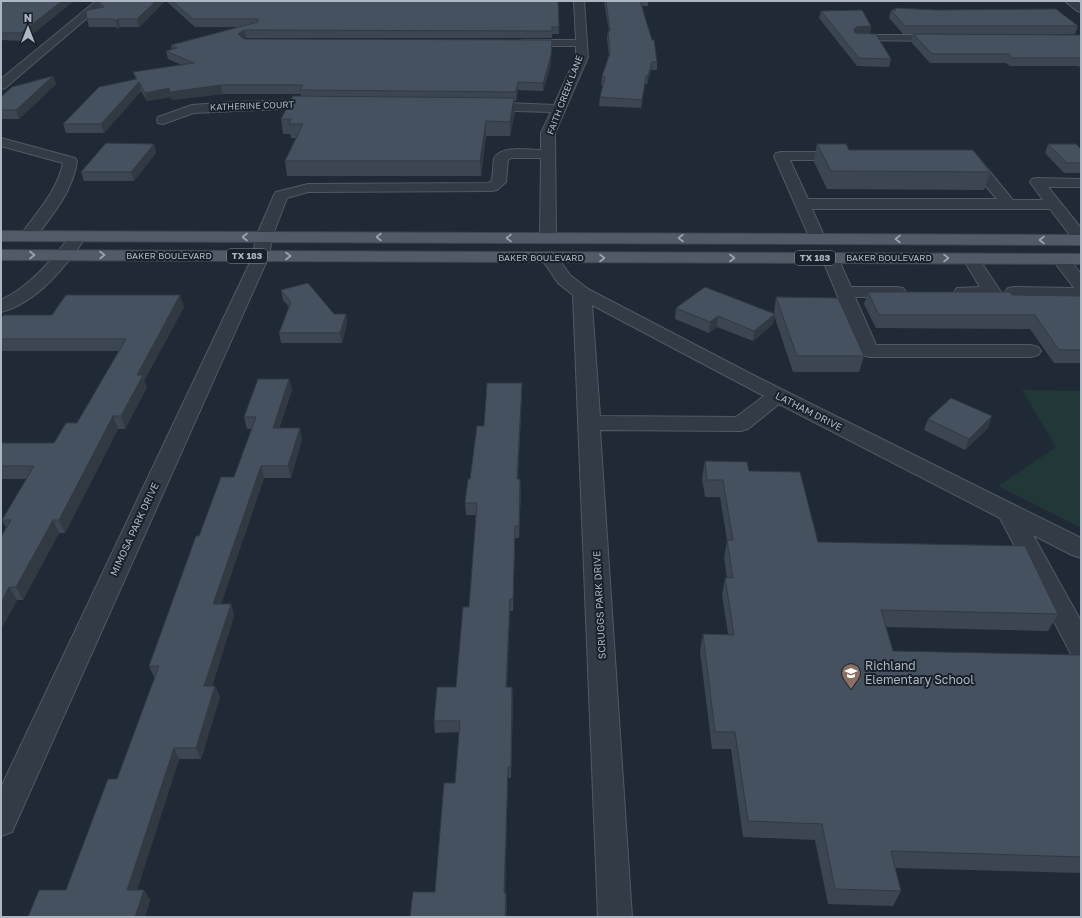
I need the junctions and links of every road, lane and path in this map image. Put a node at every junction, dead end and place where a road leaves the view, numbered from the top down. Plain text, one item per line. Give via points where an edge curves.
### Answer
1 (102, 1) edge
2 (579, 1) edge
3 (1070, 1) edge
4 (1081, 9) edge
5 (859, 38) edge
6 (954, 38) edge
7 (509, 43) edge
8 (581, 43) junction
9 (1, 84) edge
10 (328, 104) edge
11 (470, 106) edge
12 (559, 109) junction
13 (164, 120) dead end
14 (1, 142) edge
15 (548, 154) junction
16 (860, 156) edge
17 (955, 156) edge
18 (1081, 183) edge
19 (802, 204) junction
20 (1009, 204) junction
21 (1055, 205) junction
22 (1, 236) edge
23 (28, 236) junction
24 (78, 237) junction
25 (548, 238) junction
26 (817, 238) junction
27 (1081, 239) edge
28 (262, 247) junction
29 (1, 255) edge
30 (63, 255) junction
31 (549, 258) junction
32 (830, 258) junction
33 (971, 258) junction
34 (1060, 259) junction
35 (1081, 259) edge
36 (1081, 285) edge
37 (844, 292) junction
38 (914, 292) edge
39 (945, 292) edge
40 (1014, 292) dead end
41 (582, 293) junction
42 (1081, 293) edge
43 (1, 307) edge
44 (1031, 351) dead end
45 (778, 396) junction
46 (589, 423) junction
47 (1009, 513) junction
48 (1081, 549) edge
49 (1081, 646) edge
50 (1, 821) edge
51 (615, 917) edge

1 - 9 street
2 - 8 street, FAITH CREEK LANE
3 - 4 street
5 - 6 street
7 - 8 street
8 - 12 street, FAITH CREEK LANE via 582,57
10 - 13 street, KATHERINE COURT via 192,109
11 - 12 street
12 - 15 street, FAITH CREEK LANE via 548,133
14 - 23 street via 70,161 69,169 48,211
15 - 25 street, FAITH CREEK LANE
15 - 28 street, MIMOSA PARK DRIVE via 508,154 501,158 499,182 492,187 308,188 291,191 281,195
16 - 19 street via 781,156
17 - 20 street via 970,157
18 - 21 street via 1037,182
19 - 20 street
19 - 26 street
20 - 21 street
21 - 27 street
22 - 23 main road, BAKER BOULEVARD / TX 183
23 - 24 main road, BAKER BOULEVARD / TX 183
28 -> 24 main road, BAKER BOULEVARD / TX 183
24 - 30 street
26 -> 25 main road, BAKER BOULEVARD / TX 183
25 -> 28 main road, BAKER BOULEVARD / TX 183
25 - 31 main road
27 -> 26 main road, BAKER BOULEVARD / TX 183
30 -> 28 main road, BAKER BOULEVARD / TX 183
28 -> 31 main road, BAKER BOULEVARD / TX 183
28 - 50 street, MIMOSA PARK DRIVE
29 -> 30 main road, BAKER BOULEVARD / TX 183
30 - 43 street via 29,292
31 -> 32 main road, BAKER BOULEVARD / TX 183
31 - 41 street, LATHAM DRIVE via 564,280
32 -> 33 main road, BAKER BOULEVARD / TX 183
32 - 37 street
33 - 34 main road, BAKER BOULEVARD / TX 183
33 - 39 street via 992,292
34 - 35 main road, BAKER BOULEVARD / TX 183
34 - 36 street
37 - 38 street
37 - 44 street via 869,350
40 - 42 street
41 - 45 street, LATHAM DRIVE
41 - 46 street, SCRUGGS PARK DRIVE
45 - 46 street via 741,424
45 - 47 street, LATHAM DRIVE
46 - 51 street, SCRUGGS PARK DRIVE
47 - 48 street, LATHAM DRIVE
47 - 49 street

